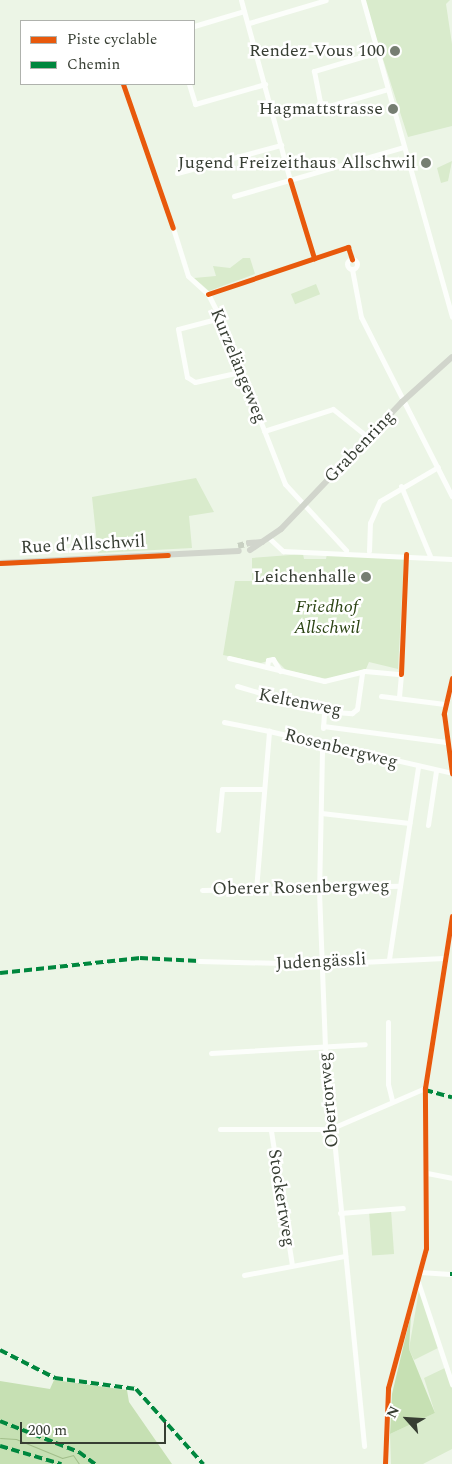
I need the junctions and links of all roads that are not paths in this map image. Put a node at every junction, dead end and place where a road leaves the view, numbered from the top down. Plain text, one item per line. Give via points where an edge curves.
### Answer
1 (241, 0) edge
2 (326, 0) edge
3 (363, 0) edge
4 (244, 11) junction
5 (249, 24) junction
6 (195, 26) edge
7 (378, 52) junction
8 (265, 84) junction
9 (189, 85) edge
10 (388, 88) junction
11 (281, 145) junction
12 (404, 147) junction
13 (176, 173) dead end
14 (290, 180) junction
15 (234, 196) dead end
16 (173, 228) dead end
17 (352, 269) dead end
18 (452, 317) edge
19 (220, 318) junction
20 (452, 357) edge
21 (240, 372) junction
22 (402, 402) junction
23 (264, 431) junction
24 (369, 438) junction
25 (438, 467) junction
26 (401, 486) junction
27 (452, 496) edge
28 (305, 505) junction
29 (270, 539) junction
30 (249, 547) tunnel mouth
31 (236, 549) tunnel mouth
32 (346, 550) junction
33 (369, 552) junction
34 (430, 556) junction
35 (452, 559) edge
36 (0, 563) edge
37 (229, 658) dead end
38 (267, 667) junction
39 (280, 671) junction
40 (362, 672) junction
41 (452, 678) edge
42 (237, 686) dead end
43 (381, 696) dead end
44 (399, 697) junction
45 (444, 704) junction
46 (324, 713) dead end
47 (224, 722) dead end
48 (269, 731) junction
49 (446, 742) junction
50 (322, 751) dead end
51 (418, 767) junction
52 (436, 772) junction
53 (452, 773) edge
54 (264, 788) junction
55 (321, 813) junction
56 (409, 823) junction
57 (428, 825) dead end
58 (218, 830) dead end
59 (400, 886) junction
60 (202, 890) dead end
61 (256, 890) junction
62 (319, 891) junction
63 (452, 916) edge
64 (444, 958) junction
65 (389, 959) junction
66 (199, 961) dead end
67 (320, 964) junction
68 (388, 1022) dead end
69 (365, 1044) dead end
70 (325, 1047) junction
71 (211, 1053) dead end
72 (425, 1088) junction
73 (392, 1100) junction
74 (220, 1129) dead end
75 (330, 1129) junction
76 (271, 1131) junction
77 (427, 1173) junction
78 (452, 1178) edge
79 (403, 1208) dead end
80 (340, 1214) junction
81 (345, 1256) junction
82 (292, 1265) junction
83 (420, 1272) junction
84 (450, 1274) dead end
85 (244, 1275) dead end
86 (418, 1282) junction
87 (452, 1384) edge
88 (364, 1446) dead end
89 (385, 1464) edge

1 - 4 street
2 - 5 street
3 - 7 street
4 - 5 street
4 - 6 street
5 - 8 street
7 - 10 street
7 - 10 street via 316,70 320,102 329,106
8 - 9 street via 195,104
8 - 11 street
10 - 12 street
11 - 13 street
11 - 14 street
12 - 14 street
12 - 18 street
14 - 15 street
16 - 19 street, Kurzelängeweg via 188,276 208,294
17 - 22 street via 361,317
19 - 21 street, Kurzelängeweg
19 - 21 street via 178,329 188,377 195,382
20 - 22 main road, Grabenring
21 - 23 street, Kurzelängeweg
22 - 24 main road, Grabenring
22 - 25 street
23 - 24 street via 333,409
23 - 28 street, Kurzelängeweg via 285,484
24 - 28 main road, Grabenring
25 - 26 street
25 - 27 street
26 - 33 street via 384,498 374,511
26 - 34 street
28 - 29 main road, Grabenring
28 - 32 street, Kurzelängeweg
29 - 30 main road, Grabenring
29 - 32 street via 280,550
31 - 36 main road, Rue d'Allschwil
32 - 33 street
33 - 34 street
34 - 35 street
37 - 38 street
38 - 39 street
38 - 39 street via 273,659
39 - 40 street via 324,681
40 - 42 street, Keltenweg via 356,709 352,713 321,711
40 - 44 street via 401,674
41 - 45 street
43 - 44 street
44 - 45 street
45 - 49 street
46 - 49 street via 323,727
47 - 48 street
48 - 51 street, Rosenbergweg
48 - 54 street, Rosenbergweg
49 - 53 street
50 - 55 street, Obertorweg
51 - 52 street, Rosenbergweg
51 - 56 street
52 - 53 street, Rosenbergweg
52 - 57 street
54 - 58 street via 222,789
54 - 61 street, Rosenbergweg
55 - 56 street
55 - 62 street, Obertorweg
56 - 59 street
59 - 62 street, Oberer Rosenbergweg
59 - 65 street
60 - 61 street, Oberer Rosenbergweg
61 - 62 street, Oberer Rosenbergweg
62 - 67 street, Obertorweg
63 - 64 street
64 - 65 street, Judengässli
64 - 72 street
65 - 67 street, Judengässli
66 - 67 street, Judengässli
67 - 70 street, Obertorweg
68 - 73 street
69 - 70 street
70 - 71 street
70 - 75 street, Obertorweg
72 - 73 street
72 - 77 street
73 - 75 street
74 - 76 street
75 - 76 street
75 - 80 street, Obertorweg
76 - 82 street, Stockertweg
77 - 78 street
77 - 83 street via 428,1224
79 - 80 street
80 - 81 street, Obertorweg
81 - 82 street
81 - 88 street, Obertorweg
82 - 85 street
83 - 84 street
83 - 86 street
86 - 87 street
86 - 89 street via 388,1388

